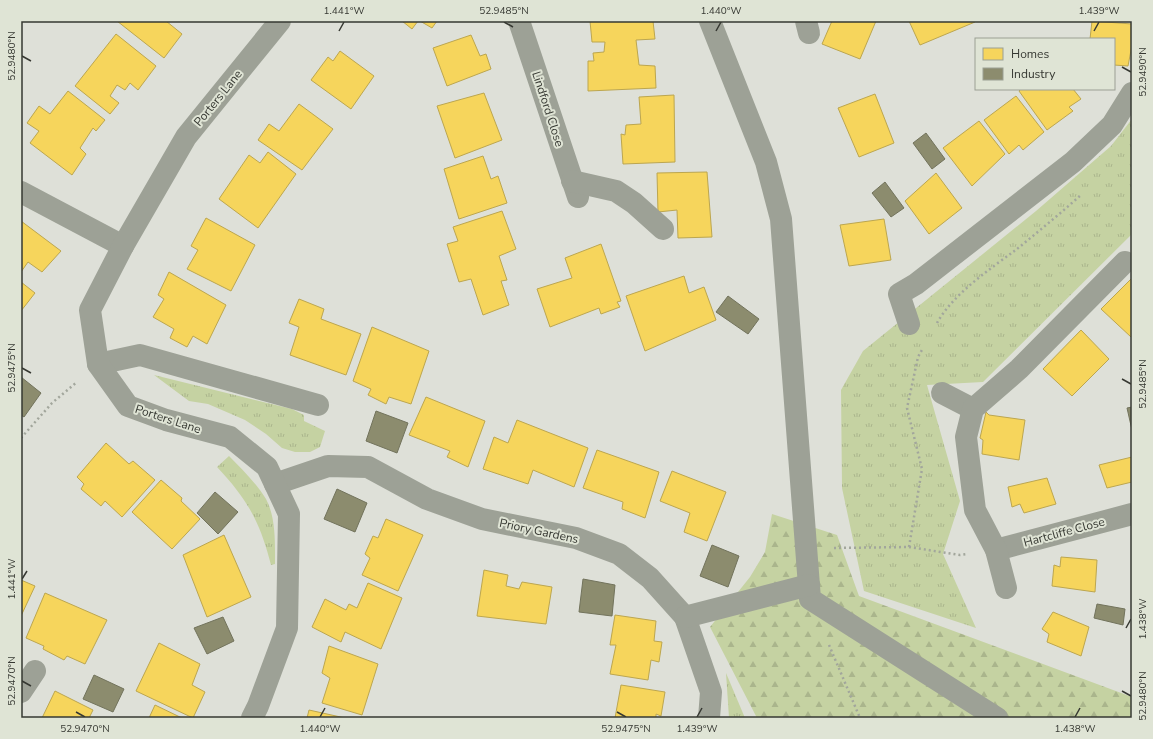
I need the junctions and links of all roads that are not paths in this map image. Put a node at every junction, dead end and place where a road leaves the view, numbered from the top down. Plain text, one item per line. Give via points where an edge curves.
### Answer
1 (280, 21) edge
2 (519, 21) edge
3 (710, 21) edge
4 (1132, 93) edge
5 (21, 192) edge
6 (663, 229) dead end
7 (123, 246) junction
8 (1125, 262) dead end
9 (909, 324) dead end
10 (98, 364) junction
11 (942, 393) dead end
12 (318, 405) dead end
13 (973, 410) junction
14 (275, 484) junction
15 (1132, 514) edge
16 (996, 550) junction
17 (809, 585) junction
18 (1006, 588) dead end
19 (685, 617) junction
20 (35, 671) dead end
21 (21, 692) edge
22 (252, 718) edge
23 (709, 718) edge
24 (996, 718) edge

1 - 7 street, Porters Lane via 186,137
2 - 6 street, Lindford Close via 575,189 616,190
3 - 17 street via 766,162 781,219
4 - 9 street via 1112,125 1073,162 916,284 899,294
5 - 7 street
7 - 10 street, Porters Lane via 90,310
8 - 13 street via 1020,370
10 - 12 street via 140,355
10 - 14 street, Porters Lane via 128,406 166,420 230,437 267,467
11 - 13 street
13 - 16 street via 966,436 975,510
14 - 19 street, Priory Gardens via 328,466 368,467 428,499 482,519 576,538 618,554 650,578
14 - 22 street, Porters Lane via 289,514 287,628
15 - 16 street, Hartcliffe Close
16 - 18 street
17 - 19 street
17 - 24 street via 810,599
19 - 23 street, Priory Gardens via 711,692
20 - 21 street

